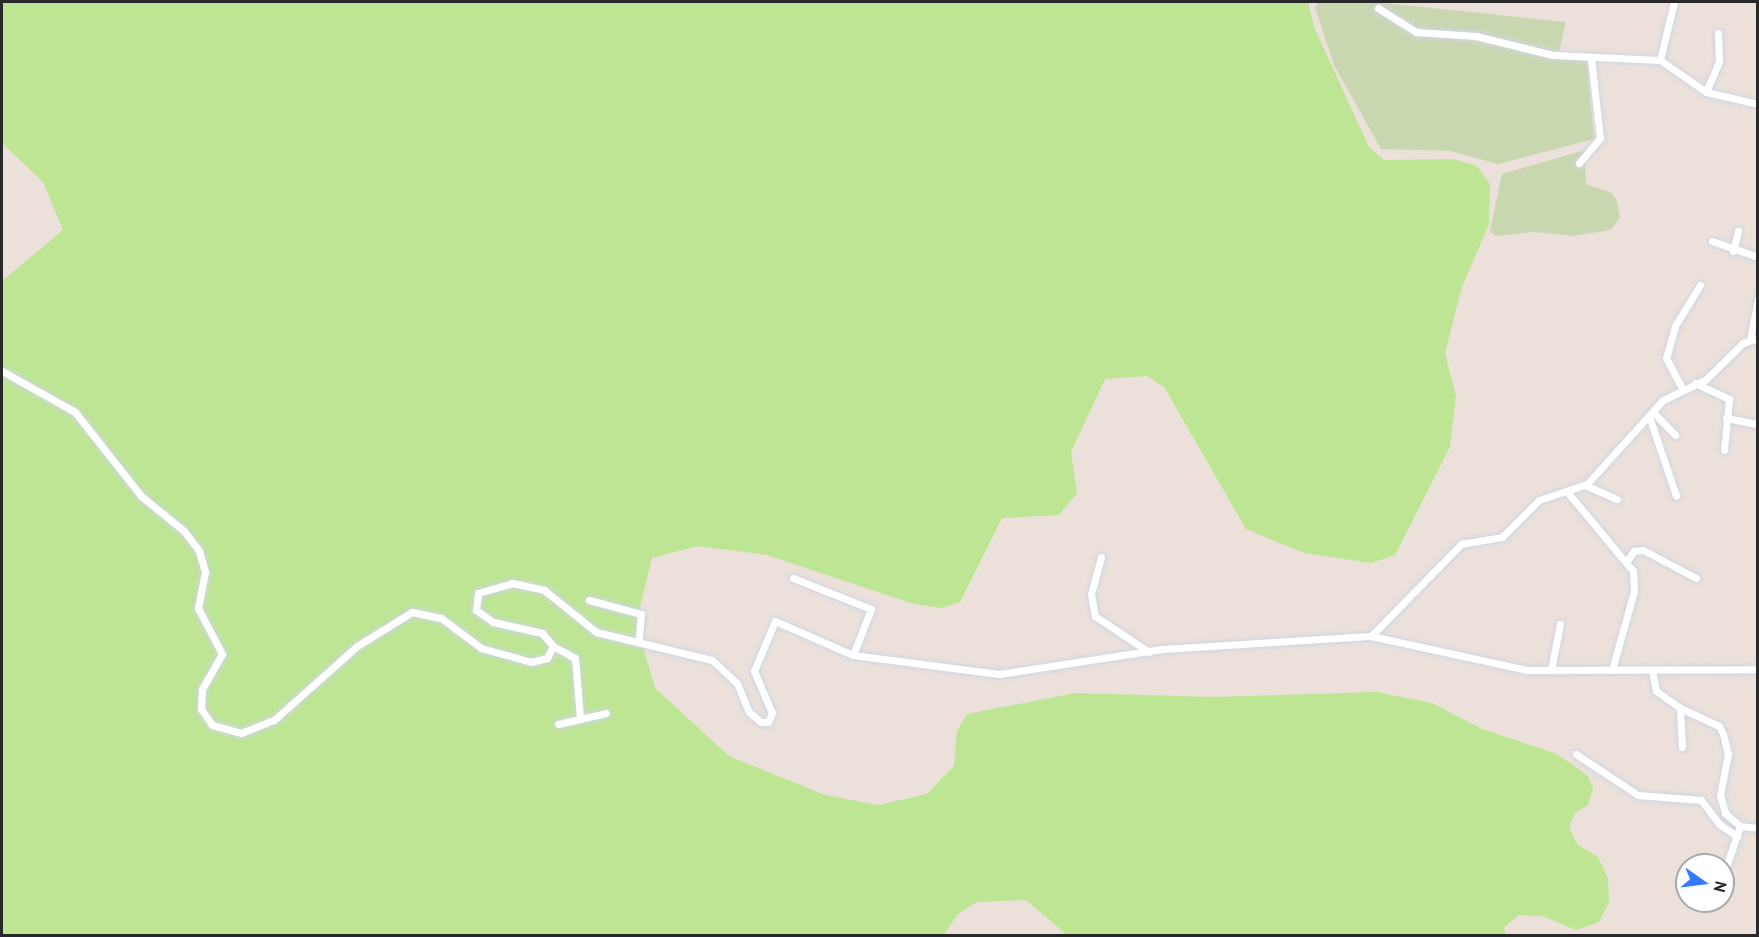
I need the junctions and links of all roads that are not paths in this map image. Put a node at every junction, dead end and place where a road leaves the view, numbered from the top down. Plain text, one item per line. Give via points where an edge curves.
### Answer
1 (1674, 2) edge
2 (1378, 8) dead end
3 (1718, 33) dead end
4 (1591, 58) junction
5 (1660, 60) junction
6 (1706, 92) junction
7 (1758, 104) edge
8 (1579, 163) dead end
9 (1738, 231) dead end
10 (1712, 241) dead end
11 (1733, 251) junction
12 (1758, 257) edge
13 (1700, 285) dead end
14 (1758, 299) edge
15 (1754, 339) edge
16 (2, 370) edge
17 (1695, 383) junction
18 (1682, 388) junction
19 (1652, 417) junction
20 (1726, 418) junction
21 (1758, 424) edge
22 (1675, 435) dead end
23 (1724, 450) dead end
24 (1585, 485) junction
25 (1569, 494) junction
26 (1676, 496) dead end
27 (1617, 499) dead end
28 (1101, 557) dead end
29 (1626, 562) junction
30 (793, 578) dead end
31 (1696, 578) dead end
32 (589, 600) dead end
33 (1560, 624) dead end
34 (1371, 636) junction
35 (639, 639) junction
36 (553, 646) junction
37 (1149, 651) junction
38 (853, 655) junction
39 (1758, 669) edge
40 (1551, 670) junction
41 (1612, 670) junction
42 (1652, 670) junction
43 (1680, 708) junction
44 (606, 713) dead end
45 (580, 718) junction
46 (558, 724) dead end
47 (1682, 747) dead end
48 (1576, 754) dead end
49 (1740, 826) junction
50 (1758, 828) edge
51 (1737, 836) junction
52 (1731, 853) edge

1 - 5 street
2 - 4 street via 1416,32 1476,36 1553,56
3 - 6 street via 1719,62
4 - 5 street
4 - 8 street via 1600,138
5 - 6 street
6 - 7 street
9 - 11 street
10 - 11 street
11 - 12 street
13 - 18 street via 1675,326 1666,358
14 - 15 street
15 - 17 street
16 - 36 street via 75,412 141,496 184,531 199,550 205,572 198,608 222,654 202,689 201,709 218,729 258,730 357,646 412,612 441,618 481,648 531,662 547,658
17 - 18 street
17 - 20 street via 1729,399
18 - 19 street
19 - 22 street
19 - 24 street via 1618,444
19 - 26 street
20 - 21 street
20 - 23 street
24 - 25 street
24 - 27 street
25 - 29 street
25 - 34 street via 1539,500 1502,537 1461,544
28 - 37 street via 1091,594 1095,616
29 - 31 street via 1634,551 1643,550
29 - 41 street via 1634,591
30 - 38 street via 871,609
32 - 35 street via 620,613 641,614
33 - 40 street
34 - 37 street
34 - 40 street via 1508,668
35 - 36 street via 585,626 544,590 512,583 478,593 476,610 482,617 542,633
35 - 38 street via 712,660 736,683 749,712 761,722 768,722 772,713 754,671 775,621
36 - 45 street via 575,658
37 - 38 street via 999,674
39 - 42 street
40 - 41 street
41 - 42 street
42 - 43 street via 1656,691
43 - 47 street
43 - 49 street via 1719,726 1724,734 1728,754 1720,795 1725,813
44 - 45 street
45 - 46 street
48 - 51 street via 1638,795 1701,801 1719,824
49 - 50 street
49 - 51 street
51 - 52 street

